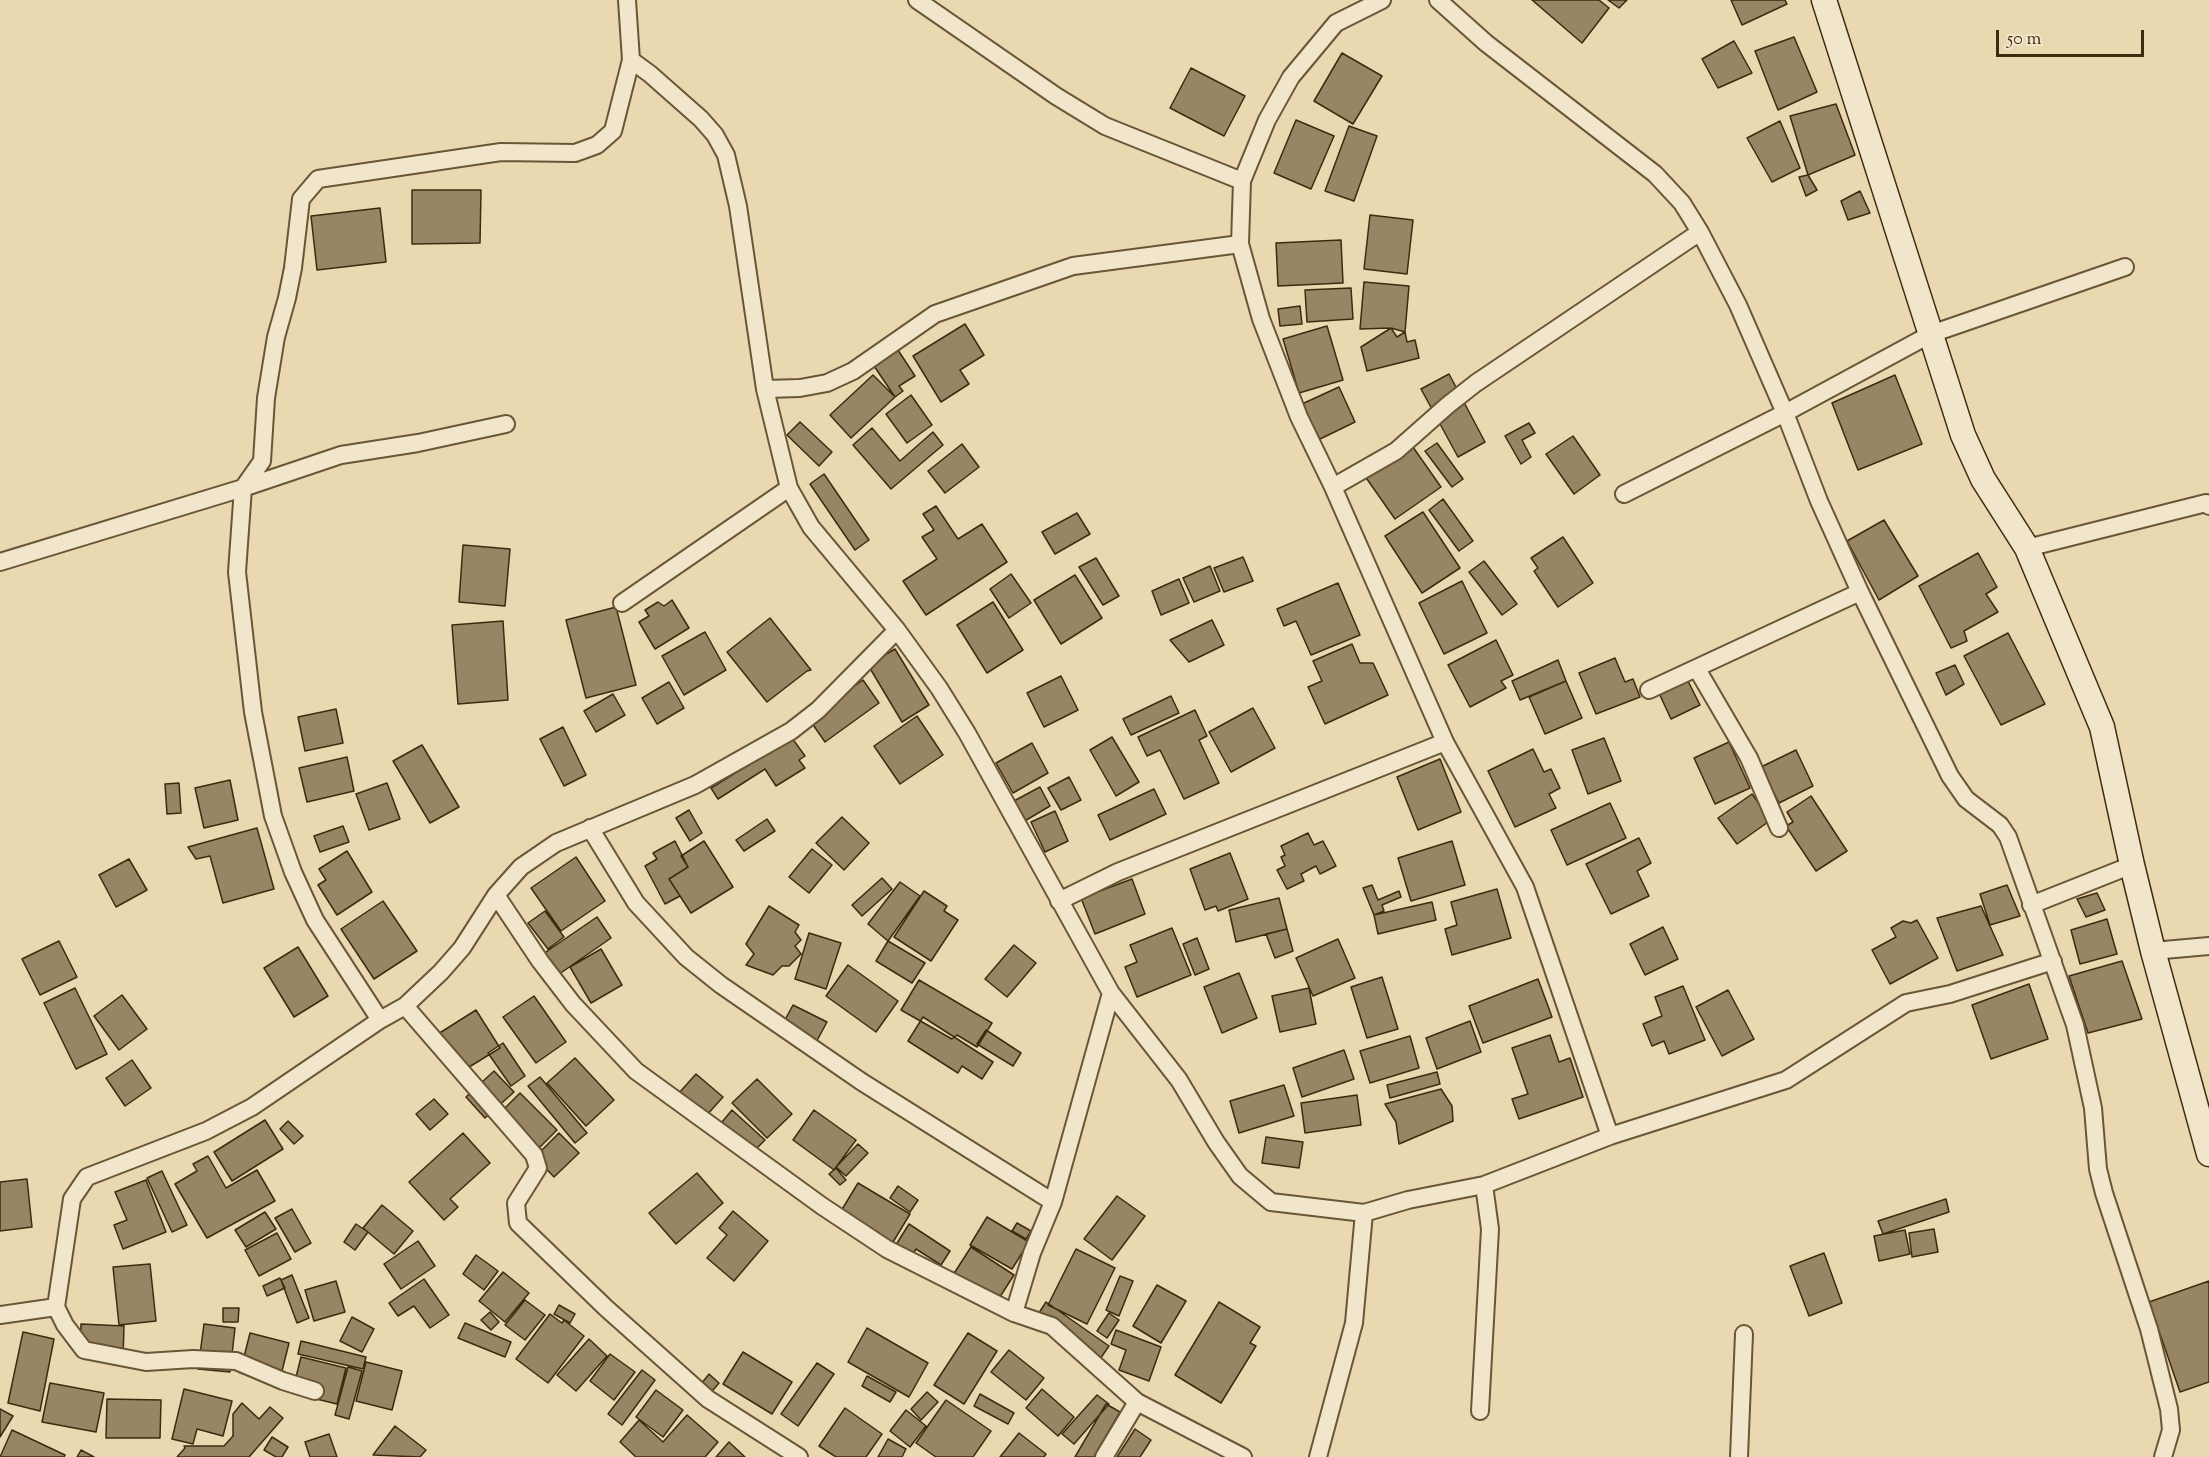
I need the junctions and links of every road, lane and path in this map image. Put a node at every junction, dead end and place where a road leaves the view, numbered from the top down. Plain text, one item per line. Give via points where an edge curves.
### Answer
1 (627, 0) edge
2 (917, 0) edge
3 (1382, 0) edge
4 (1438, 0) edge
5 (1824, 0) edge
6 (632, 60) junction
7 (1242, 180) junction
8 (1700, 232) junction
9 (1240, 244) junction
10 (2125, 267) dead end
11 (1931, 334) junction
12 (765, 389) junction
13 (1785, 413) junction
14 (506, 424) dead end
15 (1333, 487) junction
16 (243, 488) junction
17 (789, 488) junction
18 (1624, 494) dead end
19 (2208, 503) edge
20 (2027, 548) junction
21 (0, 562) edge
22 (1860, 591) junction
23 (622, 603) dead end
24 (897, 630) junction
25 (1697, 669) junction
26 (1649, 690) dead end
27 (1445, 742) junction
28 (590, 828) junction
29 (1779, 828) dead end
30 (2132, 866) junction
31 (496, 895) junction
32 (1059, 901) junction
33 (2031, 905) junction
34 (2209, 946) edge
35 (2153, 951) junction
36 (2053, 961) junction
37 (1111, 993) junction
38 (405, 1006) junction
39 (380, 1020) junction
40 (1610, 1136) junction
41 (2209, 1154) edge
42 (1484, 1185) junction
43 (1053, 1202) junction
44 (1364, 1213) junction
45 (56, 1307) junction
46 (1014, 1313) junction
47 (0, 1315) edge
48 (1744, 1334) dead end
49 (315, 1391) dead end
50 (1137, 1402) junction
51 (1480, 1411) dead end
52 (799, 1457) edge
53 (1104, 1457) edge
54 (1243, 1457) edge
55 (1318, 1457) edge
56 (1739, 1457) edge
57 (2163, 1457) edge

1 - 6 street
2 - 7 street via 1105,126
3 - 7 street via 1336,23 1291,77 1267,120
4 - 8 street via 1486,43 1655,174 1682,203
5 - 11 street
6 - 12 street via 716,135 726,155 738,206
6 - 16 street via 613,131 597,145 575,153 501,152 318,179 301,199 293,268 266,398 262,461
7 - 9 street
8 - 13 street
8 - 15 street via 1476,383 1396,451
9 - 12 street via 1073,266 935,314 854,370 827,383
9 - 15 street via 1279,367
10 - 11 street
11 - 13 street
11 - 20 street via 1963,435 1983,480
12 - 17 street
13 - 18 street
13 - 22 street
14 - 16 street via 341,455
15 - 27 street
16 - 21 street
16 - 39 street via 237,572 253,712 273,816 315,920
17 - 23 street
17 - 24 street via 812,526
19 - 20 street
20 - 30 street via 2102,727
22 - 25 street
22 - 33 street via 1950,776 1966,799 2000,825 2008,837
24 - 28 street via 818,710 790,731 695,785
24 - 32 street via 967,733
25 - 26 street
25 - 29 street via 1749,758
27 - 32 street via 1118,872
27 - 40 street via 1525,887
28 - 31 street via 556,843 521,867
28 - 43 street via 636,903 686,957 862,1082
30 - 33 street
30 - 35 street
31 - 38 street via 462,948
31 - 46 street via 573,1004 636,1071 887,1249
32 - 37 street
33 - 36 street
34 - 35 street
35 - 41 street
36 - 40 street via 1906,1004 1786,1080
36 - 57 street via 2075,1025 2093,1108 2104,1193 2149,1329 2169,1410 2171,1430
37 - 43 street
37 - 44 street via 1179,1080 1240,1176 1271,1202
38 - 39 street
38 - 52 street via 534,1155 538,1168 516,1203 518,1223 708,1399
39 - 45 street via 252,1107 206,1131 87,1177 72,1199
40 - 42 street
42 - 44 street
42 - 51 street via 1490,1229
43 - 46 street
44 - 55 street via 1354,1323
45 - 47 street
45 - 49 street via 84,1350 146,1362 236,1361
46 - 50 street via 1052,1326
48 - 56 street
50 - 53 street
50 - 54 street

